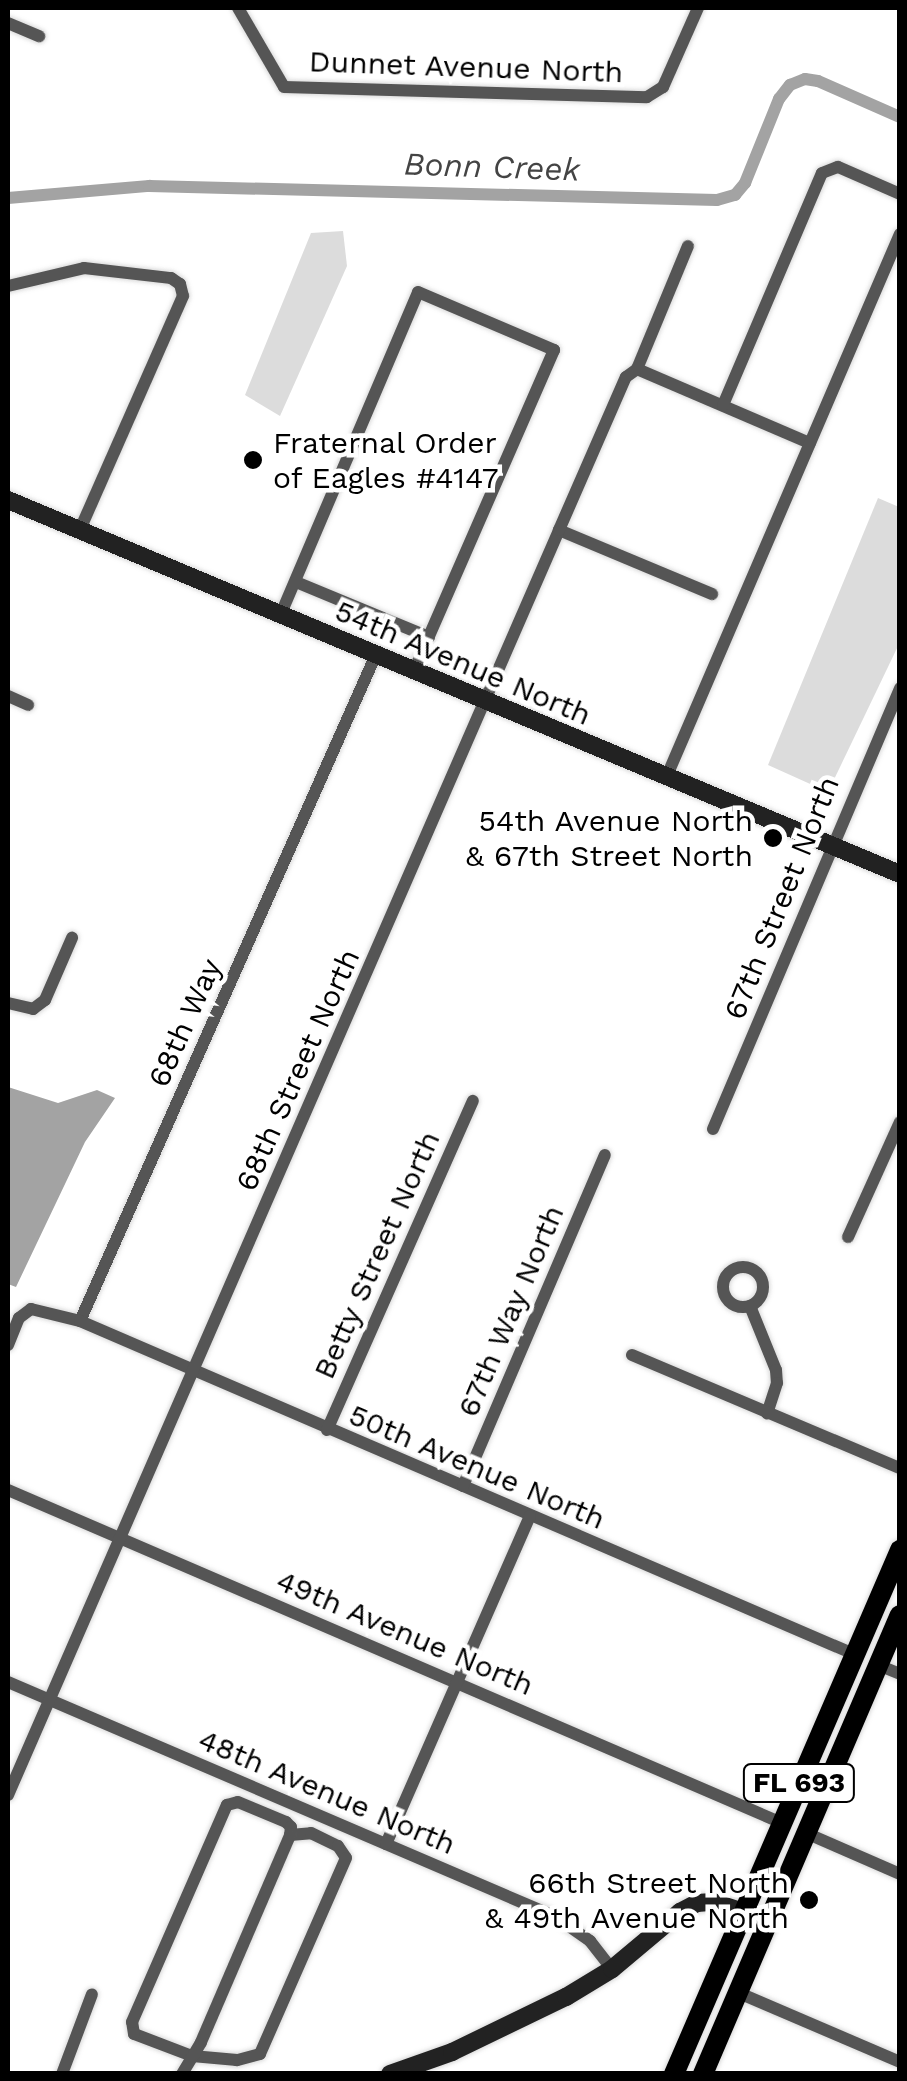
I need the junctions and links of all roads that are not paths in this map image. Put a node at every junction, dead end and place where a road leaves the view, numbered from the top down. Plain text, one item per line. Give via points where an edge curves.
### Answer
1 (238, 8) edge
2 (698, 8) edge
3 (8, 23) edge
4 (40, 36) dead end
5 (900, 194) edge
6 (900, 234) edge
7 (688, 246) dead end
8 (8, 286) edge
9 (637, 369) junction
10 (723, 405) junction
11 (810, 443) junction
12 (8, 500) edge
13 (80, 530) junction
14 (559, 530) junction
15 (296, 582) junction
16 (712, 594) dead end
17 (280, 616) junction
18 (429, 636) junction
19 (375, 657) junction
20 (413, 673) junction
21 (900, 688) edge
22 (8, 696) edge
23 (486, 703) junction
24 (28, 705) dead end
25 (666, 778) junction
26 (830, 844) junction
27 (900, 874) edge
28 (72, 938) dead end
29 (13, 1006) edge
30 (473, 1101) dead end
31 (900, 1122) edge
32 (713, 1128) dead end
33 (605, 1155) dead end
34 (848, 1238) dead end
35 (750, 1306) dead end
36 (80, 1321) junction
37 (8, 1346) edge
38 (632, 1355) dead end
39 (194, 1372) junction
40 (767, 1412) junction
41 (327, 1430) junction
42 (900, 1468) edge
43 (463, 1486) junction
44 (8, 1490) edge
45 (530, 1516) junction
46 (120, 1539) junction
47 (900, 1550) edge
48 (900, 1583) edge
49 (900, 1615) edge
50 (856, 1655) junction
51 (878, 1665) junction
52 (900, 1674) edge
53 (8, 1682) edge
54 (455, 1682) junction
55 (50, 1701) junction
56 (837, 1762) junction
57 (8, 1795) edge
58 (782, 1823) junction
59 (808, 1834) junction
60 (290, 1835) junction
61 (386, 1844) junction
62 (900, 1874) edge
63 (756, 1883) junction
64 (744, 1912) junction
65 (612, 1969) junction
66 (738, 1992) junction
67 (92, 1994) dead end
68 (192, 2056) junction
69 (900, 2062) edge
70 (62, 2074) edge
71 (182, 2074) edge
72 (390, 2074) edge
73 (674, 2074) edge
74 (703, 2074) edge

1 - 2 street, Dunnet Avenue North via 284,86 646,98 663,87
3 - 4 street
5 - 10 street via 838,167 822,173
6 - 11 street
7 - 9 street, 68th Street North
8 - 13 street via 84,268 180,284 183,296
9 - 10 street
9 - 14 street, 68th Street North via 626,377
10 - 11 street
11 - 25 street
12 - 13 main road, 54th Avenue North
13 - 17 main road, 54th Avenue North
14 - 16 street
14 - 23 street, 68th Street North
15 - 17 street
15 - 18 street
15 - 18 street via 418,292 554,350
17 - 19 main road, 54th Avenue North
18 - 20 street
19 - 20 main road, 54th Avenue North
19 - 36 street, 68th Way
20 - 23 main road, 54th Avenue North
21 - 26 street, 67th Street North
22 - 24 street
23 - 25 main road, 54th Avenue North
23 - 39 street, 68th Street North
25 - 26 main road, 54th Avenue North
26 - 27 main road, 54th Avenue North
26 - 32 street, 67th Street North
28 - 29 street via 45,1000 33,1009
30 - 41 street, Betty Street North
31 - 34 street
33 - 43 street, 67th Way North
35 - 40 street via 776,1370
36 - 37 street via 31,1309 19,1318
36 - 39 street, 50th Avenue North
38 - 40 street
39 - 41 street, 50th Avenue North
39 - 46 street, 68th Street North
40 - 42 street
41 - 43 street, 50th Avenue North
43 - 45 street, 50th Avenue North
44 - 46 street, 49th Avenue North
45 - 50 street, 50th Avenue North
45 - 54 street
46 - 54 street, 49th Avenue North
46 - 55 street, 68th Street North
47 - 50 main road, FL 693
48 - 51 main road via 875,1642
49 - 51 main road, FL 693
50 - 56 main road via 858,1680 834,1736
50 - 58 main road, FL 693
51 - 52 street
51 - 56 main road, FL 693
53 - 55 street, 48th Avenue North
54 - 58 street, 49th Avenue North
54 - 61 street
55 - 57 street, 68th Street North
55 - 61 street, 48th Avenue North
56 - 59 main road, FL 693
58 - 63 main road, FL 693
59 - 62 street
59 - 66 main road, FL 693
60 - 68 street
60 - 68 street via 311,1833 338,1846 346,1858 265,2047 249,2059
60 - 68 street via 286,1822 238,1802 228,1806 216,1832 132,2022 134,2034
61 - 65 street, 48th Avenue North via 566,1922
63 - 64 main road, FL 693
63 - 66 main road via 759,1904 732,1972
64 - 65 main road via 697,1903
64 - 73 main road, FL 693
65 - 72 main road via 514,2025
66 - 69 street
66 - 74 main road, FL 693
67 - 70 street
68 - 71 street

